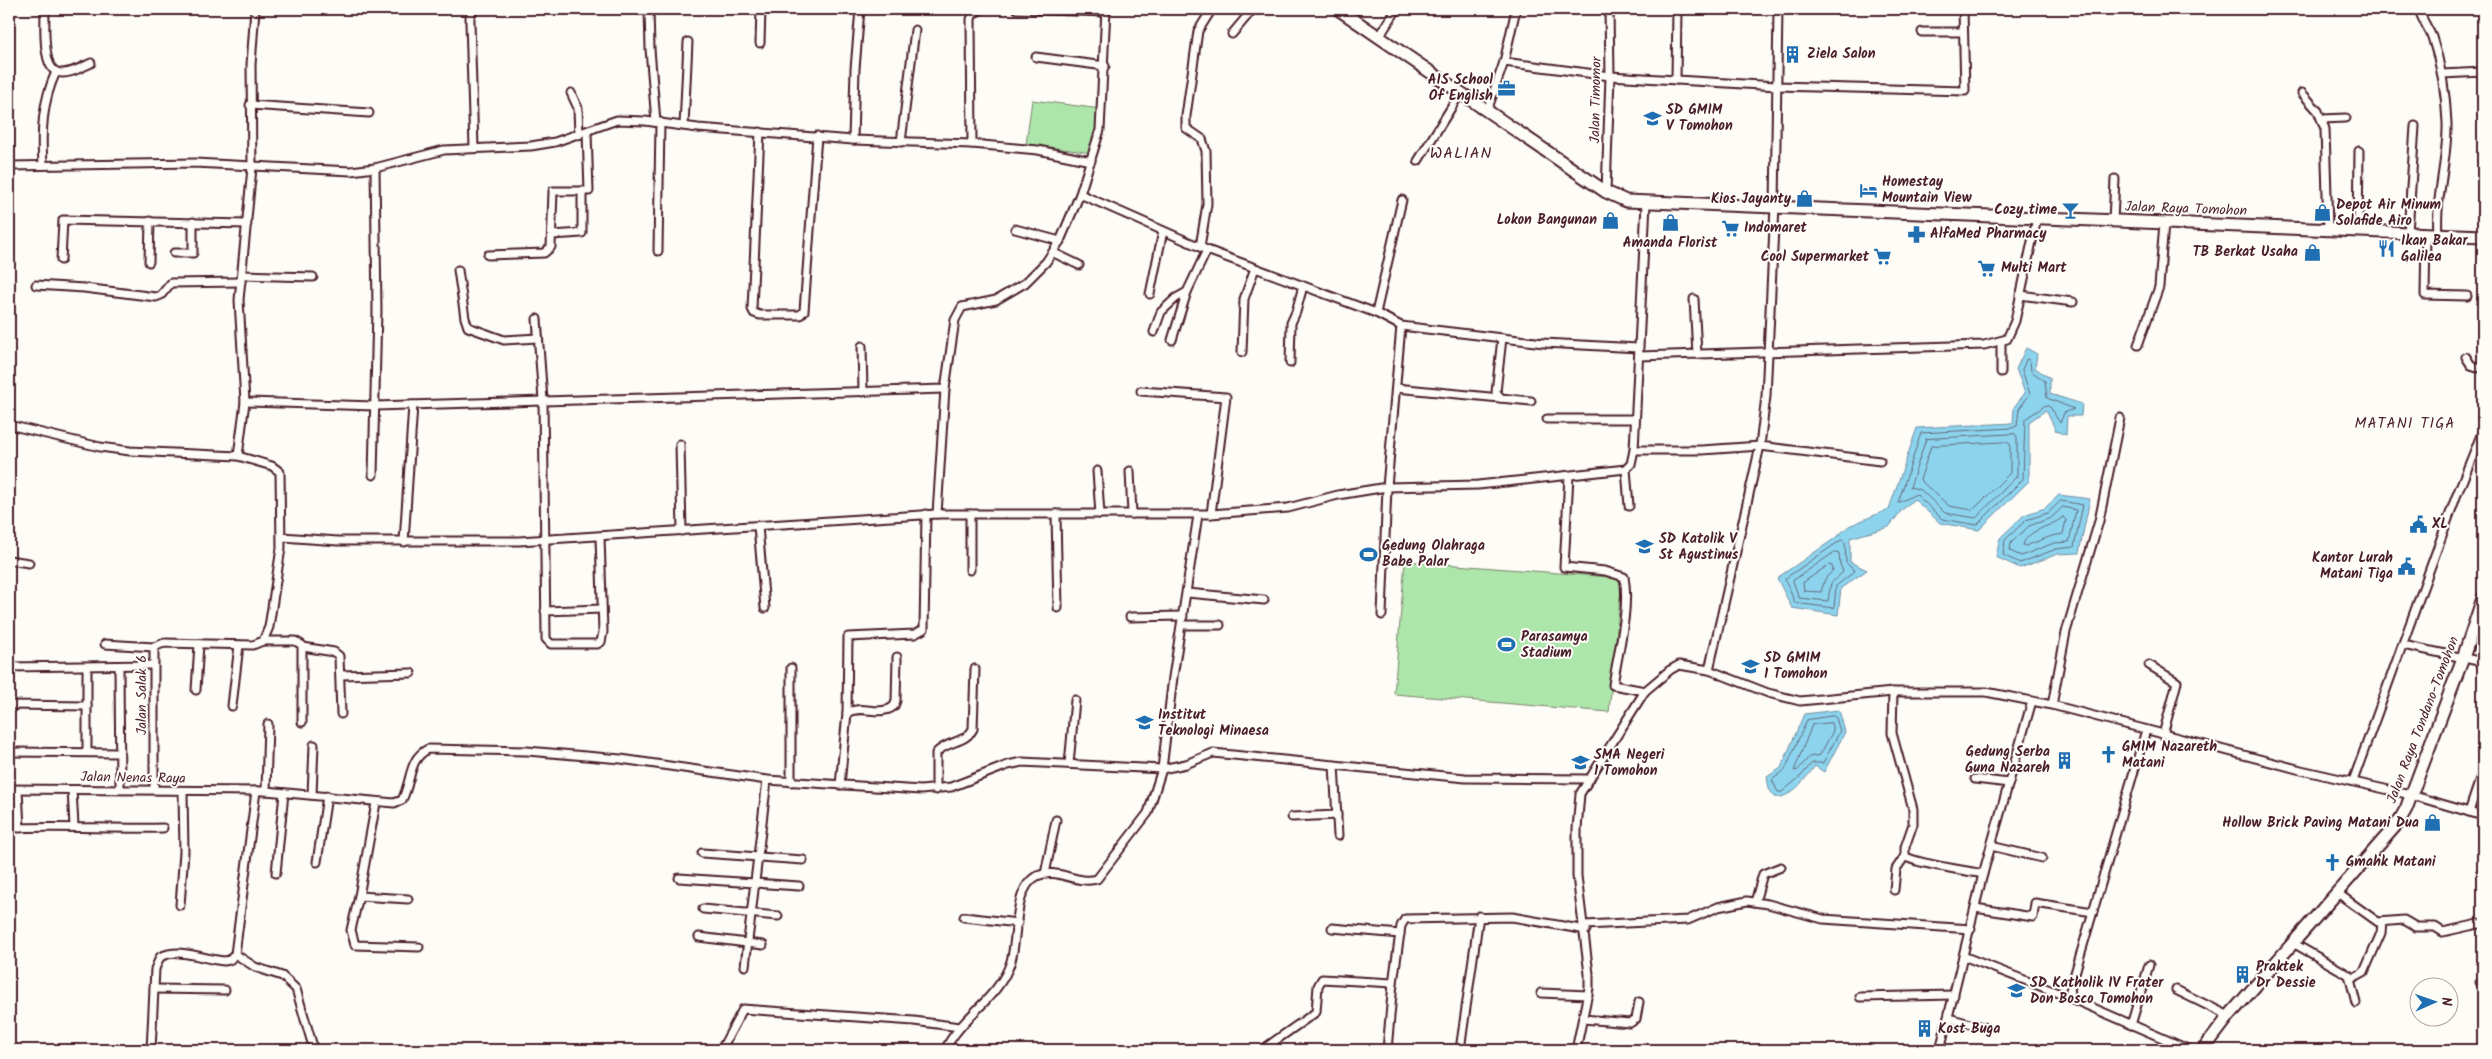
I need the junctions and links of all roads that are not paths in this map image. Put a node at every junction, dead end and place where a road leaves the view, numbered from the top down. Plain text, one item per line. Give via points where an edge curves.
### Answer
1 (45, 9) edge
2 (255, 9) edge
3 (474, 9) edge
4 (649, 9) edge
5 (761, 9) edge
6 (860, 9) edge
7 (982, 9) edge
8 (1017, 9) edge
9 (1212, 9) edge
10 (1253, 9) edge
11 (1338, 9) edge
12 (1397, 9) edge
13 (1516, 9) edge
14 (1609, 9) edge
15 (1677, 9) edge
16 (1778, 9) edge
17 (1963, 9) edge
18 (2419, 9) edge
19 (1106, 11) edge
20 (915, 30) dead end
21 (1922, 32) dead end
22 (1962, 32) junction
23 (1232, 34) dead end
24 (1379, 37) junction
25 (688, 42) dead end
26 (760, 43) dead end
27 (1036, 57) dead end
28 (1504, 62) junction
29 (91, 63) dead end
30 (1105, 66) junction
31 (56, 72) junction
32 (2483, 72) edge
33 (2442, 74) junction
34 (1610, 76) junction
35 (1676, 80) junction
36 (1776, 86) junction
37 (1461, 92) junction
38 (2302, 93) dead end
39 (571, 94) dead end
40 (250, 106) junction
41 (1487, 111) junction
42 (369, 113) dead end
43 (2346, 118) dead end
44 (2322, 119) junction
45 (658, 122) junction
46 (684, 126) junction
47 (2415, 126) dead end
48 (587, 132) junction
49 (760, 132) junction
50 (579, 135) junction
51 (817, 136) junction
52 (853, 140) junction
53 (901, 142) junction
54 (972, 144) junction
55 (474, 148) junction
56 (2359, 151) dead end
57 (1091, 161) junction
58 (1418, 161) dead end
59 (43, 164) junction
60 (9, 166) edge
61 (252, 168) junction
62 (375, 168) junction
63 (2115, 179) dead end
64 (582, 191) junction
65 (1606, 192) junction
66 (1080, 194) junction
67 (1402, 200) dead end
68 (1646, 203) junction
69 (1776, 206) junction
70 (2037, 218) junction
71 (150, 221) junction
72 (2113, 221) junction
73 (193, 222) junction
74 (2164, 223) junction
75 (247, 224) junction
76 (1015, 229) dead end
77 (2328, 229) junction
78 (1163, 231) junction
79 (2358, 231) junction
80 (2408, 233) junction
81 (2432, 234) junction
82 (552, 235) junction
83 (2483, 236) edge
84 (1060, 241) junction
85 (1204, 248) junction
86 (658, 251) dead end
87 (174, 253) dead end
88 (1054, 253) junction
89 (488, 255) dead end
90 (61, 260) dead end
91 (149, 262) dead end
92 (1079, 265) dead end
93 (1255, 268) junction
94 (458, 270) dead end
95 (313, 277) dead end
96 (242, 278) junction
97 (36, 285) dead end
98 (1303, 286) junction
99 (1187, 292) junction
100 (1150, 294) dead end
101 (2020, 295) junction
102 (2467, 296) dead end
103 (1694, 299) dead end
104 (2073, 302) dead end
105 (1376, 313) junction
106 (537, 319) dead end
107 (1401, 326) junction
108 (1154, 332) dead end
109 (538, 338) junction
110 (1502, 338) junction
111 (1172, 340) dead end
112 (2001, 341) junction
113 (2138, 345) dead end
114 (862, 346) dead end
115 (1242, 352) dead end
116 (1639, 352) junction
117 (1767, 352) junction
118 (1696, 354) junction
119 (2466, 357) dead end
120 (1290, 363) dead end
121 (2483, 369) edge
122 (2001, 372) dead end
123 (1396, 388) junction
124 (945, 389) junction
125 (1141, 391) dead end
126 (863, 392) junction
127 (1501, 398) junction
128 (543, 400) junction
129 (245, 402) junction
130 (1531, 402) dead end
131 (413, 405) junction
132 (375, 406) junction
133 (2120, 418) dead end
134 (1547, 419) dead end
135 (1635, 419) junction
136 (9, 426) edge
137 (2483, 430) edge
138 (680, 444) dead end
139 (1760, 446) junction
140 (1634, 450) junction
141 (238, 456) junction
142 (1880, 461) dead end
143 (1626, 469) junction
144 (1097, 471) dead end
145 (1130, 471) dead end
146 (373, 475) dead end
147 (1569, 476) junction
148 (1387, 486) junction
149 (1629, 506) dead end
150 (926, 514) junction
151 (937, 514) junction
152 (970, 514) junction
153 (1056, 514) junction
154 (1100, 514) junction
155 (1132, 514) junction
156 (1211, 514) junction
157 (1198, 515) junction
158 (758, 526) junction
159 (682, 531) junction
160 (600, 536) junction
161 (282, 537) junction
162 (544, 540) junction
163 (404, 542) junction
164 (9, 560) edge
165 (29, 563) dead end
166 (970, 570) dead end
167 (1187, 593) junction
168 (2483, 598) edge
169 (1264, 600) dead end
170 (764, 608) dead end
171 (1058, 608) dead end
172 (602, 609) junction
173 (545, 611) junction
174 (1382, 615) dead end
175 (1183, 616) junction
176 (1130, 617) dead end
177 (1182, 625) junction
178 (1220, 625) dead end
179 (263, 641) junction
180 (105, 644) dead end
181 (199, 644) junction
182 (239, 645) junction
183 (2402, 645) junction
184 (154, 647) junction
185 (303, 648) junction
186 (897, 657) dead end
187 (2464, 658) junction
188 (2483, 662) edge
189 (153, 665) junction
190 (2149, 665) dead end
191 (119, 666) junction
192 (9, 667) edge
193 (87, 667) junction
194 (791, 668) dead end
195 (976, 668) dead end
196 (1709, 670) junction
197 (410, 673) dead end
198 (341, 675) junction
199 (196, 690) dead end
200 (1645, 692) junction
201 (1894, 692) junction
202 (1075, 700) dead end
203 (2032, 701) junction
204 (9, 705) edge
205 (2052, 705) junction
206 (87, 706) junction
207 (232, 706) dead end
208 (847, 713) junction
209 (341, 714) dead end
210 (302, 722) dead end
211 (268, 724) dead end
212 (2146, 730) junction
213 (2163, 735) junction
214 (314, 745) dead end
215 (9, 752) edge
216 (87, 752) junction
217 (119, 752) junction
218 (1069, 764) junction
219 (1334, 765) junction
220 (1162, 768) junction
221 (2483, 770) edge
222 (1590, 778) junction
223 (1975, 779) dead end
224 (767, 780) junction
225 (790, 782) junction
226 (2354, 782) junction
227 (2009, 783) junction
228 (840, 786) junction
229 (9, 789) edge
230 (120, 789) junction
231 (154, 789) junction
232 (18, 790) junction
233 (72, 790) junction
234 (936, 790) junction
235 (256, 791) junction
236 (266, 791) junction
237 (183, 792) junction
238 (284, 793) junction
239 (312, 795) junction
240 (2411, 795) junction
241 (327, 796) junction
242 (376, 803) junction
243 (2469, 812) junction
244 (1337, 815) junction
245 (2483, 816) edge
246 (1292, 817) dead end
247 (1056, 820) dead end
248 (74, 826) junction
249 (9, 828) edge
250 (20, 828) junction
251 (164, 828) dead end
252 (1338, 836) dead end
253 (1991, 846) junction
254 (702, 853) dead end
255 (1905, 856) junction
256 (758, 857) junction
257 (2042, 858) dead end
258 (803, 860) dead end
259 (317, 862) dead end
260 (1781, 867) dead end
261 (276, 873) dead end
262 (1045, 874) junction
263 (1983, 874) junction
264 (679, 878) dead end
265 (755, 884) junction
266 (799, 886) dead end
267 (1894, 890) dead end
268 (2336, 892) junction
269 (358, 896) junction
270 (408, 899) dead end
271 (1755, 902) junction
272 (180, 905) dead end
273 (1975, 908) junction
274 (702, 910) dead end
275 (2093, 912) junction
276 (752, 914) junction
277 (778, 916) dead end
278 (1479, 916) junction
279 (964, 917) dead end
280 (2382, 922) junction
281 (1018, 923) junction
282 (2483, 923) edge
283 (1585, 927) junction
284 (1332, 928) dead end
285 (1971, 929) junction
286 (1400, 934) junction
287 (699, 937) dead end
288 (2294, 943) junction
289 (748, 944) junction
290 (763, 945) dead end
291 (419, 947) dead end
292 (235, 954) junction
293 (1963, 956) junction
294 (2149, 965) dead end
295 (745, 966) dead end
296 (2351, 979) junction
297 (1393, 983) junction
298 (154, 989) junction
299 (225, 990) dead end
300 (2176, 990) dead end
301 (1541, 993) dead end
302 (1588, 995) junction
303 (1954, 996) junction
304 (1860, 997) dead end
305 (2068, 997) junction
306 (1639, 1002) dead end
307 (2356, 1004) dead end
308 (2229, 1016) junction
309 (1948, 1018) junction
310 (1583, 1019) junction
311 (2131, 1024) junction
312 (960, 1027) junction
313 (1986, 1028) dead end
314 (2207, 1049) edge
315 (151, 1050) edge
316 (314, 1050) edge
317 (721, 1050) edge
318 (945, 1050) edge
319 (1262, 1050) edge
320 (1387, 1050) edge
321 (1460, 1050) edge
322 (1576, 1050) edge
323 (1940, 1050) edge
324 (2190, 1050) edge

1 - 31 street via 47,59
2 - 40 street
3 - 55 street via 470,16
4 - 45 street
5 - 26 street
6 - 52 street
7 - 54 street via 971,19
8 - 19 street
9 - 85 street via 1198,31 1186,116 1186,128 1202,139 1206,151
10 - 23 street
11 - 24 highway, Jalan Raya Tomohon
12 - 24 street
13 - 28 street
14 - 34 street, Jalan Timomor
15 - 35 street
16 - 36 street
17 - 22 street
18 - 33 street via 2429,28
19 - 30 street
20 - 53 street
21 - 22 street
22 - 36 street via 1965,91
24 - 37 highway, Jalan Raya Tomohon
25 - 46 street
27 - 30 street
28 - 34 street
28 - 41 street
29 - 31 street via 72,71
30 - 57 street via 1100,130
31 - 59 street via 41,128
32 - 33 street
33 - 81 street via 2447,124 2444,171
34 - 35 street
34 - 65 street, Jalan Timomor
35 - 36 street
36 - 69 street
37 - 41 highway, Jalan Raya Tomohon
37 - 58 street
38 - 44 street
39 - 50 street via 578,108
40 - 42 street
40 - 61 street
41 - 65 highway, Jalan Raya Tomohon
43 - 44 street
44 - 77 street via 2326,146
45 - 46 street
45 - 48 street via 617,120
45 - 86 street
46 - 49 street
47 - 80 street
48 - 50 street
48 - 64 street via 590,188
49 - 51 street
49 - 51 street via 752,308 754,313 760,314 800,315 804,311
50 - 55 street via 532,146
51 - 52 street
52 - 53 street
53 - 54 street
54 - 57 street via 1038,150
55 - 62 street via 428,153
56 - 79 street
57 - 66 street
59 - 60 street
59 - 61 street via 194,164
61 - 62 street via 352,171
61 - 75 street
62 - 132 street
63 - 72 street
64 - 82 street via 553,191
64 - 82 street via 582,234
65 - 68 highway, Jalan Raya Tomohon via 1626,201
66 - 78 street
66 - 84 street
67 - 105 street
68 - 69 highway, Jalan Raya Tomohon
68 - 116 street
69 - 70 highway, Jalan Raya Tomohon
69 - 117 street
70 - 72 highway, Jalan Raya Tomohon
70 - 101 street
71 - 73 street
71 - 90 street via 64,220
71 - 91 street
72 - 74 highway, Jalan Raya Tomohon
73 - 75 street
73 - 87 street via 193,253
74 - 77 highway, Jalan Raya Tomohon
74 - 113 street via 2161,277
75 - 96 street
76 - 84 street
77 - 79 highway, Jalan Raya Tomohon
78 - 85 street
78 - 100 street
79 - 80 highway, Jalan Raya Tomohon
80 - 81 highway, Jalan Raya Tomohon
81 - 83 highway, Jalan Raya Tomohon
81 - 102 street via 2425,295
82 - 89 street via 551,247 544,253
84 - 88 street
85 - 93 street
85 - 99 street
88 - 92 street
88 - 124 street via 1039,271 1006,295 962,307 955,320
93 - 98 street
93 - 115 street via 1244,299
94 - 109 street via 468,327 504,340
95 - 96 street
96 - 97 street via 171,283 156,297
96 - 129 street via 240,332
98 - 105 street
98 - 120 street via 1290,323
99 - 108 street via 1161,312
99 - 111 street
101 - 104 street
101 - 112 street via 2012,331 2007,339
103 - 118 street
105 - 107 street
106 - 109 street
107 - 110 street
107 - 123 street
109 - 128 street
110 - 116 street
110 - 127 street via 1496,392
112 - 117 street via 1984,345
112 - 122 street
114 - 126 street
116 - 118 street
116 - 135 street
117 - 118 street
117 - 139 street
119 - 121 street via 2471,365
123 - 127 street
123 - 148 street
124 - 126 street
124 - 151 street
125 - 156 street via 1226,397
126 - 128 street
127 - 130 street
128 - 131 street
128 - 162 street
129 - 132 street
129 - 141 street
131 - 132 street
131 - 163 street
132 - 146 street
133 - 205 street via 2099,522 2066,632
134 - 135 street
135 - 140 street
136 - 141 street via 130,451
137 - 183 street
138 - 159 street
139 - 140 street
139 - 142 street
139 - 196 street
140 - 143 street via 1631,464
141 - 161 street via 272,466 280,472
143 - 147 street
143 - 149 street
144 - 154 street
145 - 155 street
147 - 148 street via 1478,485
147 - 200 street via 1564,567 1605,571 1624,577 1624,614 1613,685
148 - 156 street via 1338,494 1288,508
148 - 174 street
150 - 151 street
150 - 158 street
150 - 208 street via 924,629 915,634 848,637
151 - 152 street
152 - 153 street
152 - 166 street
153 - 154 street
153 - 171 street
154 - 155 street
155 - 157 street
156 - 157 street
157 - 167 street
158 - 159 street
158 - 170 street
159 - 160 street
160 - 162 street
160 - 172 street
161 - 163 street via 338,542
161 - 179 street via 269,627
162 - 163 street
162 - 173 street
164 - 165 street
167 - 169 street
167 - 175 street
168 - 187 highway, Jalan Raya Tondano-Tomohon
172 - 173 street
172 - 173 street via 602,638 597,644 551,644 546,639
175 - 176 street
175 - 177 street
177 - 178 street
177 - 220 street
179 - 182 street, Jalan Salak 6
179 - 185 street, Jalan Salak 6 via 295,641
180 - 184 street
181 - 182 street, Jalan Salak 6
181 - 184 street, Jalan Salak 6 via 164,642
181 - 199 street
182 - 207 street
183 - 187 street
183 - 226 street
184 - 189 street, Jalan Salak 6
185 - 198 street, Jalan Salak 6 via 337,653
185 - 210 street
186 - 208 street via 894,706 886,710 852,710
187 - 188 street
187 - 240 highway, Jalan Raya Tondano-Tomohon
189 - 191 street
189 - 231 street, Jalan Salak 6
190 - 213 street via 2177,682
191 - 193 street
191 - 217 street
192 - 193 street
193 - 206 street
194 - 225 street
195 - 234 street via 973,729 969,735 936,753
196 - 200 street via 1679,665
196 - 201 street via 1800,701
197 - 198 street
198 - 209 street
200 - 222 street
201 - 203 street via 1986,692
201 - 255 street via 1892,733 1913,809
202 - 218 street
203 - 205 street
203 - 227 street
204 - 206 street
205 - 212 street
206 - 216 street
208 - 228 street
211 - 236 street
212 - 213 street
212 - 275 street
213 - 226 street
214 - 239 street
215 - 216 street
216 - 217 street
217 - 230 street
218 - 220 street
218 - 234 street via 1008,764
219 - 220 street via 1213,753 1186,764
219 - 222 street via 1465,778
219 - 244 street
220 - 262 street via 1148,813 1102,875 1088,880
221 - 243 street
222 - 283 street via 1580,794 1577,822 1577,876
223 - 227 street
224 - 225 street
224 - 242 street, Jalan Nenas Raya via 621,759 527,751 428,749 418,754 414,761 408,790 402,800
224 - 256 street
225 - 228 street
226 - 240 street
227 - 253 street
228 - 234 street
229 - 232 street, Jalan Nenas Raya
230 - 231 street, Jalan Nenas Raya
230 - 233 street, Jalan Nenas Raya
231 - 237 street, Jalan Nenas Raya
232 - 233 street, Jalan Nenas Raya
232 - 250 street
233 - 248 street
235 - 236 street, Jalan Nenas Raya
235 - 237 street, Jalan Nenas Raya
235 - 292 street
236 - 238 street, Jalan Nenas Raya
237 - 272 street via 184,852
238 - 239 street, Jalan Nenas Raya
238 - 261 street
239 - 241 street, Jalan Nenas Raya
240 - 243 street
240 - 268 highway, Jalan Raya Tondano-Tomohon via 2398,823
241 - 242 street, Jalan Nenas Raya
241 - 259 street
242 - 269 street
243 - 245 street
244 - 246 street
244 - 252 street
247 - 262 street
248 - 250 street
248 - 251 street via 86,829
249 - 250 street
253 - 257 street
253 - 263 street
254 - 256 street
255 - 263 street via 1914,862
255 - 267 street via 1896,869
256 - 258 street
256 - 265 street
260 - 271 street via 1763,874
262 - 281 street via 1029,882 1023,891
263 - 273 street
264 - 265 street
265 - 266 street
265 - 276 street
268 - 280 street
268 - 288 highway, Jalan Raya Tondano-Tomohon
269 - 270 street
269 - 291 street via 351,930 355,945
271 - 283 street via 1732,903 1698,917 1675,922
271 - 285 street via 1823,919
273 - 275 street via 2033,917 2035,903
273 - 285 street
274 - 276 street
275 - 305 street
276 - 277 street
276 - 289 street
278 - 283 street
278 - 286 street via 1405,919
278 - 321 street
279 - 281 street
280 - 282 street via 2404,920 2416,927 2435,927 2443,932
280 - 296 street via 2381,933 2364,972
281 - 312 street via 1015,946 1004,977
283 - 302 street
284 - 286 street
285 - 293 street
286 - 297 street
287 - 289 street
288 - 296 street via 2344,971
288 - 308 highway, Jalan Raya Tondano-Tomohon
289 - 290 street
289 - 295 street
292 - 298 street via 224,961 181,952 166,954 156,963
292 - 316 street via 256,967 282,976 296,989
293 - 303 street
293 - 305 street
294 - 311 street
296 - 307 street
297 - 319 street via 1322,979 1318,986 1316,1012
297 - 320 street
298 - 299 street
298 - 315 street
300 - 308 street
301 - 302 street
302 - 310 street
303 - 304 street
303 - 309 street
305 - 311 street
306 - 310 street via 1636,1019 1630,1023
308 - 314 highway, Jalan Raya Tondano-Tomohon
309 - 313 street
309 - 323 street
310 - 322 street
311 - 324 street
312 - 317 street via 743,1008
312 - 318 street

